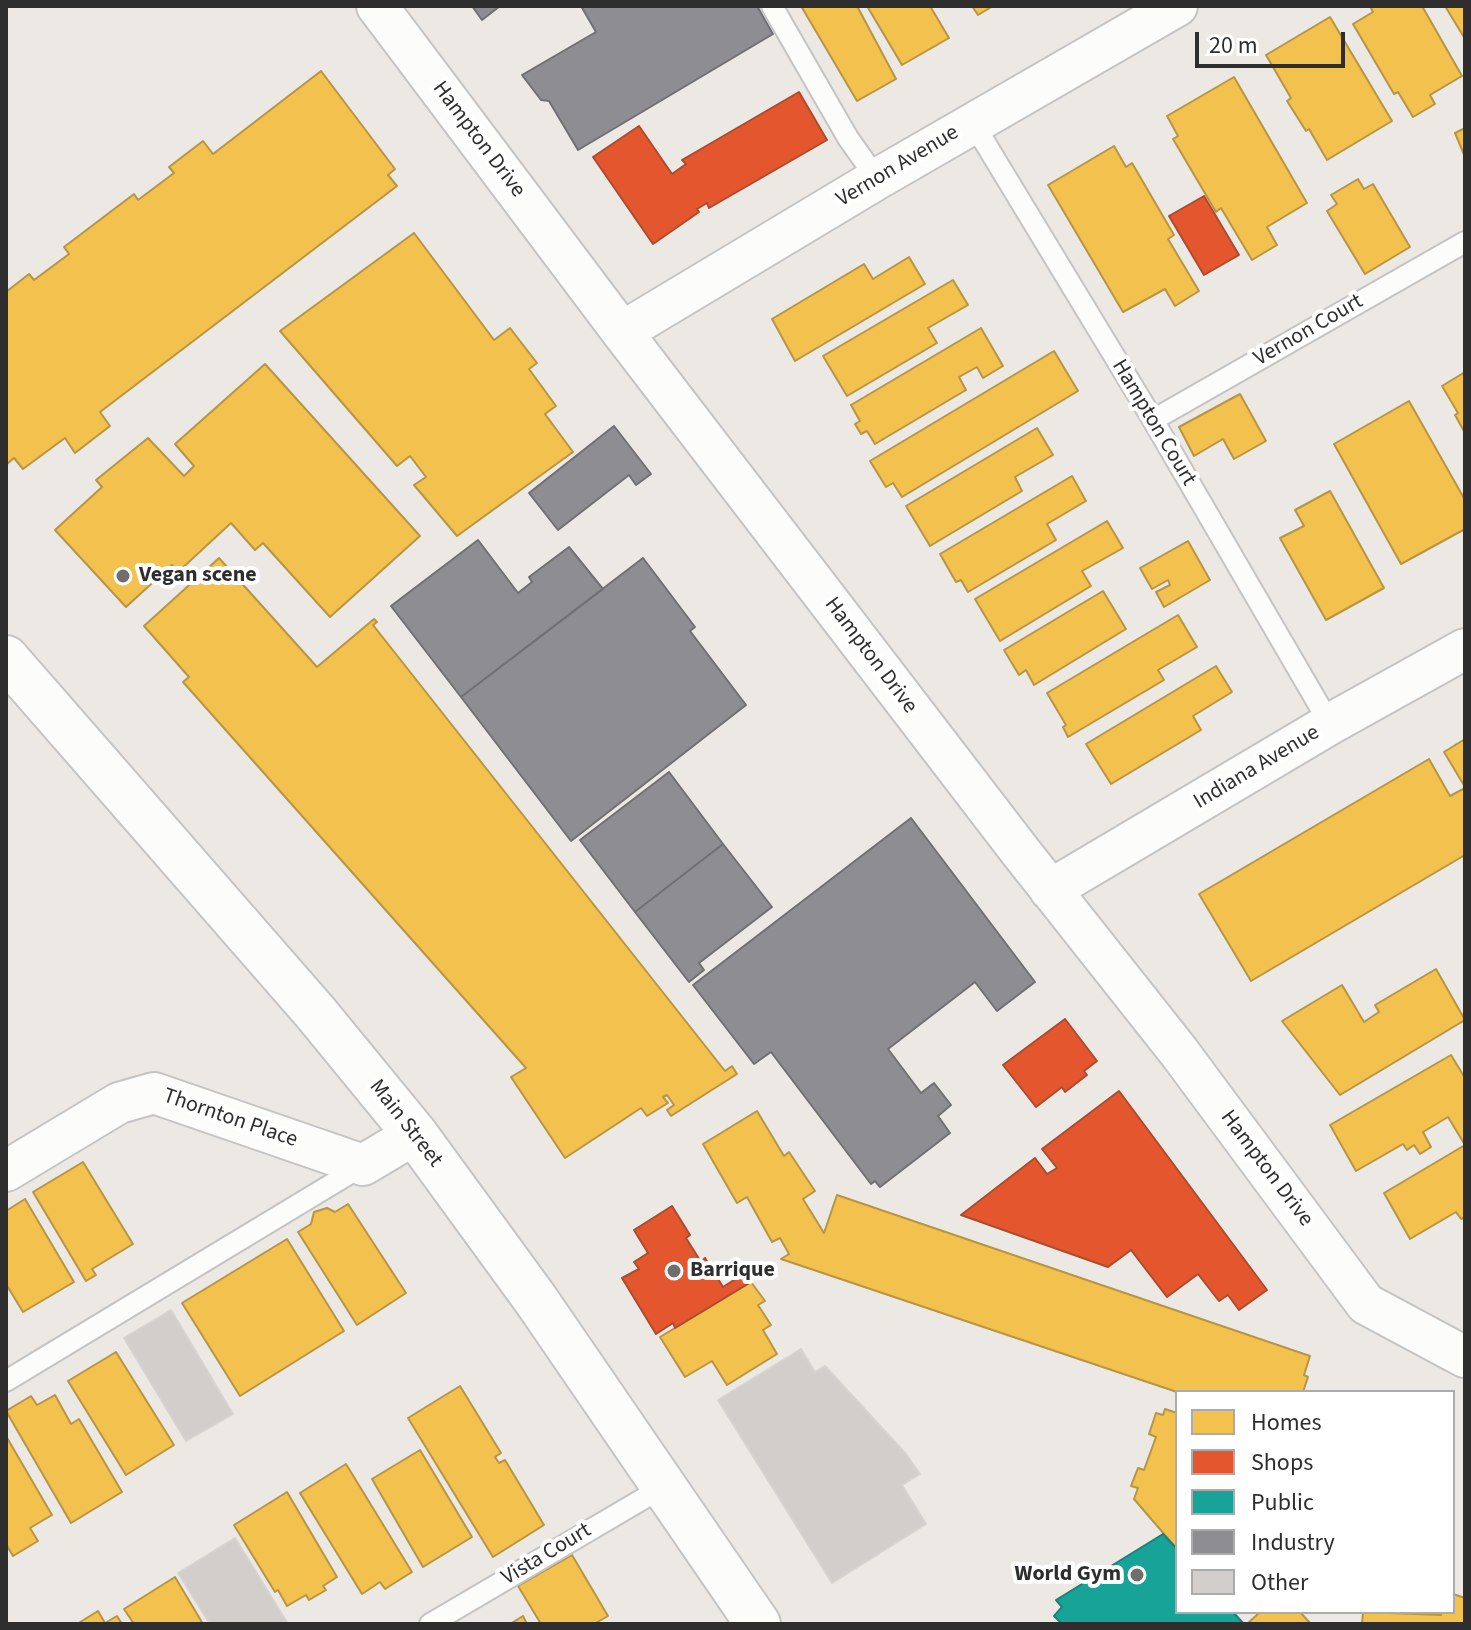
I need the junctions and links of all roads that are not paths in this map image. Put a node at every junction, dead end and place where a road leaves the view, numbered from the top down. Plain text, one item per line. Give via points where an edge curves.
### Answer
1 (377, 6) edge
2 (772, 6) edge
3 (1177, 6) edge
4 (973, 123) junction
5 (877, 179) junction
6 (1465, 242) edge
7 (622, 332) junction
8 (1153, 420) junction
9 (1465, 649) edge
10 (6, 658) edge
11 (1330, 724) junction
12 (1050, 890) junction
13 (415, 1134) junction
14 (363, 1165) junction
15 (6, 1171) edge
16 (1465, 1357) edge
17 (6, 1381) edge
18 (665, 1486) junction
19 (430, 1624) edge
20 (758, 1624) edge

1 - 7 street, Hampton Drive
2 - 5 lane
3 - 4 street, Vernon Avenue
4 - 5 street, Vernon Avenue
4 - 8 lane, Hampton Court
5 - 7 street, Vernon Avenue
6 - 8 lane, Vernon Court
7 - 12 street, Hampton Drive
8 - 11 lane, Hampton Court
9 - 11 street, Indiana Avenue
10 - 13 street, Main Street
11 - 12 street, Indiana Avenue
12 - 16 street, Hampton Drive via 1179,1052 1366,1304
13 - 14 street
13 - 18 street, Main Street
14 - 15 street, Thornton Place via 154,1093 119,1103
14 - 17 lane
18 - 19 lane, Vista Court
18 - 20 street, Main Street

